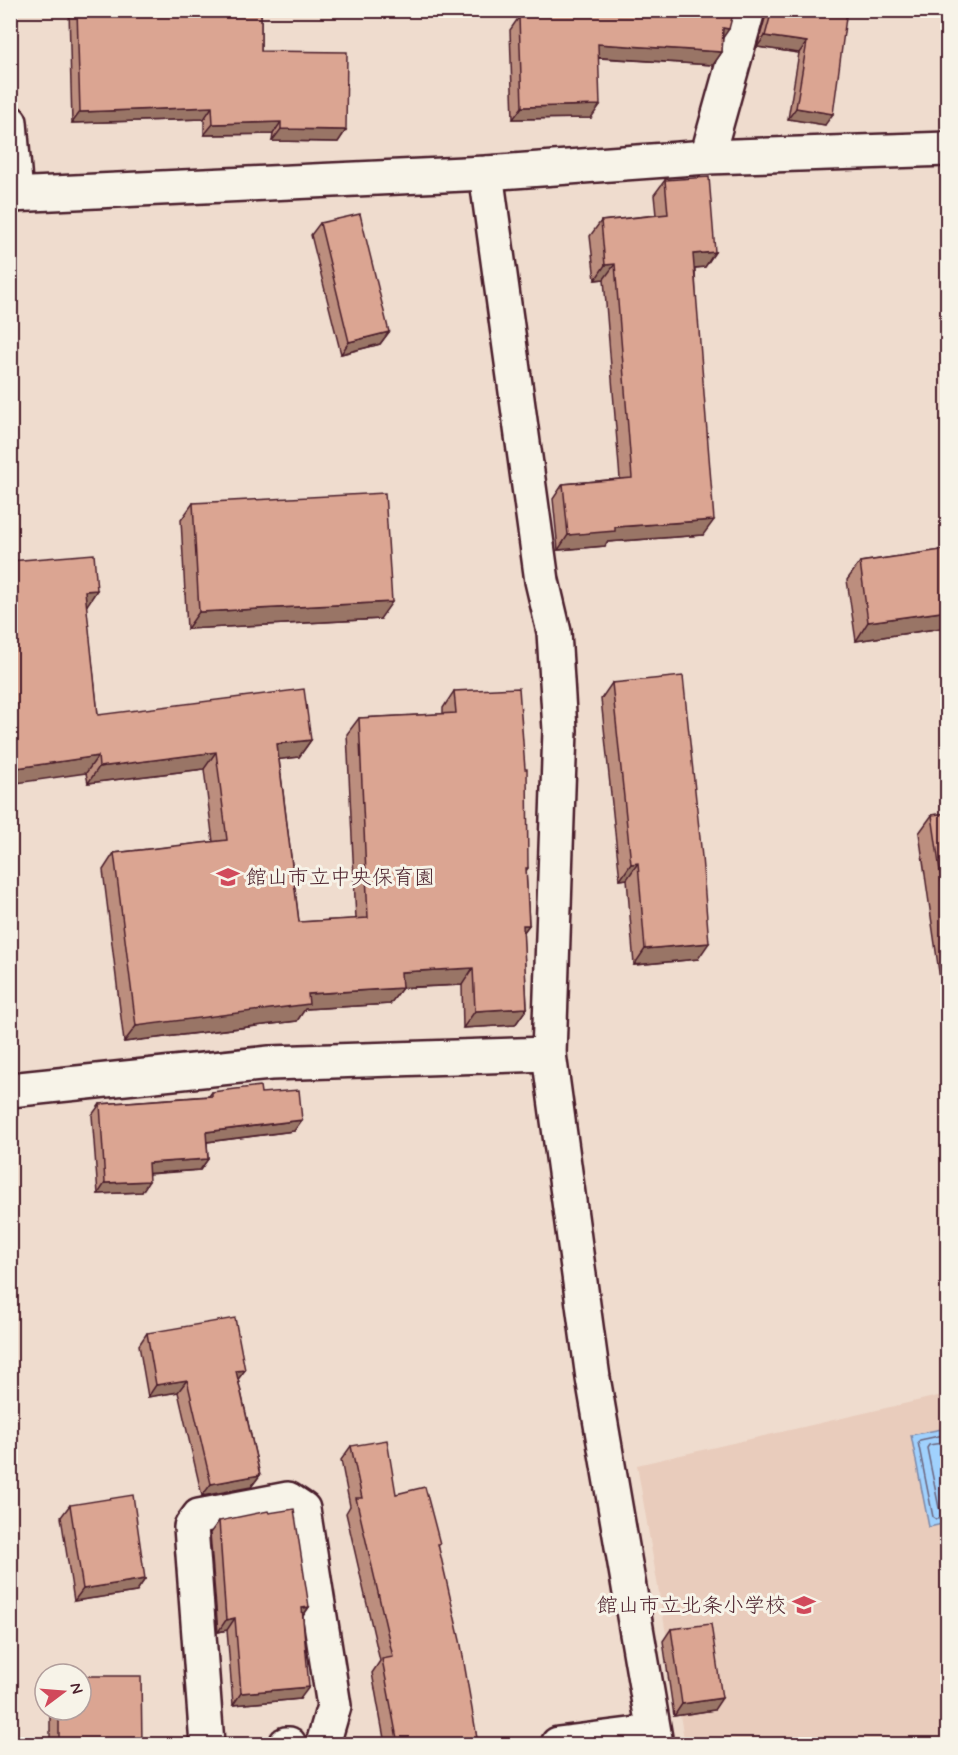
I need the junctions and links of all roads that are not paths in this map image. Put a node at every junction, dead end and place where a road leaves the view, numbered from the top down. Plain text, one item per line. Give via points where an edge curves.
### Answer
1 (748, 10) edge
2 (10, 122) edge
3 (948, 149) edge
4 (707, 156) junction
5 (486, 173) junction
6 (13, 195) edge
7 (549, 1054) junction
8 (10, 1090) edge
9 (654, 1738) edge
10 (207, 1744) edge
11 (323, 1744) edge
12 (558, 1744) edge

1 - 4 street
2 - 6 street
3 - 4 street
4 - 5 street
5 - 6 street
5 - 7 street via 542,581 554,632 560,730
7 - 8 street via 270,1064
7 - 9 street via 593,1378
9 - 12 street
10 - 11 street via 191,1527 199,1516 288,1499 303,1509 334,1706

